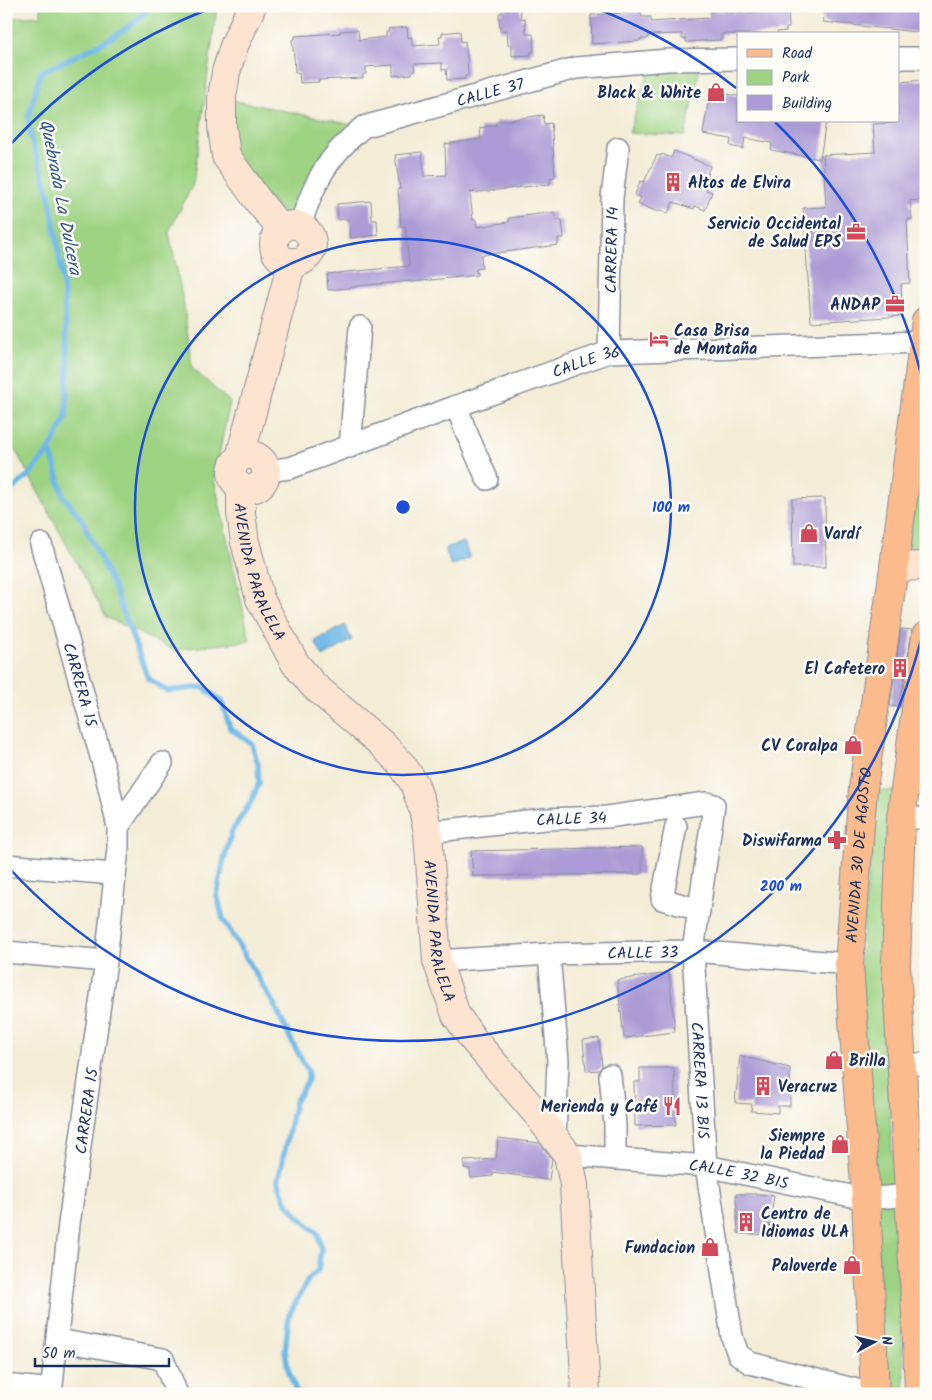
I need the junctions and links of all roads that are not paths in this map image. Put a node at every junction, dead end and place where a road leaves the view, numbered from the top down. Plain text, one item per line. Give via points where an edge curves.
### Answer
1 (252, 6) edge
2 (900, 58) edge
3 (926, 58) edge
4 (737, 59) edge
5 (618, 148) dead end
6 (291, 228) junction
7 (360, 327) dead end
8 (924, 331) edge
9 (609, 352) junction
10 (457, 406) junction
11 (350, 447) junction
12 (240, 457) junction
13 (266, 471) junction
14 (486, 480) dead end
15 (241, 488) junction
16 (41, 544) dead end
17 (926, 566) edge
18 (894, 567) junction
19 (926, 636) edge
20 (162, 762) dead end
21 (714, 805) joint
22 (913, 818) edge
23 (676, 826) dead end
24 (118, 827) junction
25 (428, 832) junction
26 (6, 864) edge
27 (114, 874) junction
28 (699, 910) junction
29 (693, 951) junction
30 (6, 952) edge
31 (549, 954) junction
32 (106, 961) junction
33 (437, 961) junction
34 (849, 964) junction
35 (914, 1064) edge
36 (610, 1075) dead end
37 (562, 1147) junction
38 (615, 1158) junction
39 (706, 1166) junction
40 (909, 1195) junction
41 (866, 1199) junction
42 (921, 1314) edge
43 (58, 1340) junction
44 (6, 1384) edge
45 (52, 1392) edge
46 (177, 1394) edge
47 (586, 1394) edge
48 (874, 1394) edge
49 (919, 1394) edge

1 - 6 main road via 226,72 222,126 226,156 259,202
2 - 3 street
4 - 6 street, CALLE 37 via 668,60 576,68 363,127 344,142 325,167
5 - 9 street, CARRERA 14 via 612,198
6 - 12 main road via 310,236 310,250 306,257 292,262
7 - 11 street
8 - 9 street, CALLE 36
8 - 18 main road, AVENIDA 30 DE AGOSTO
9 - 10 street, CALLE 36
10 - 11 street, CALLE 36
10 - 14 street
11 - 13 street, CALLE 36 via 290,468
12 - 13 main road via 256,456
12 - 15 main road via 232,468 232,476
13 - 15 main road via 262,483 256,488
15 - 25 main road, AVENIDA PARALELA via 245,542 260,599 295,663 313,685 402,765 414,783
16 - 24 street, CARRERA 15
17 - 18 main road
18 - 34 main road, AVENIDA 30 DE AGOSTO via 863,789
19 - 22 main road
20 - 24 street
21 - 25 street, CALLE 34 via 706,803 607,817 545,819
21 - 28 street, CARRERA 13 BIS
22 - 35 main road via 896,965
23 - 28 street via 662,899
24 - 27 street, CARRERA 15
25 - 33 main road, AVENIDA PARALELA
26 - 27 street
27 - 32 street, CARRERA 15
28 - 29 street, CARRERA 13 BIS
29 - 31 street, CALLE 33
29 - 34 street, CALLE 33
29 - 39 street, CARRERA 13 BIS
30 - 32 street
31 - 33 street, CALLE 33
31 - 37 street
32 - 43 street, CARRERA 15 via 69,1224
33 - 37 main road, AVENIDA PARALELA via 456,1015
34 - 41 main road, AVENIDA 30 DE AGOSTO
35 - 40 main road
36 - 38 street
37 - 38 street, CALLE 32 BIS
37 - 47 main road, AVENIDA PARALELA via 574,1185
38 - 39 street, CALLE 32 BIS
39 - 41 street, CALLE 32 BIS
39 - 48 street, CARRERA 13 BIS via 732,1337 738,1354 750,1363
40 - 41 street, CALLE 32 BIS
40 - 42 main road
41 - 48 main road, AVENIDA 30 DE AGOSTO
42 - 49 main road
43 - 45 street, CARRERA 15
43 - 46 street via 163,1359
44 - 45 street

